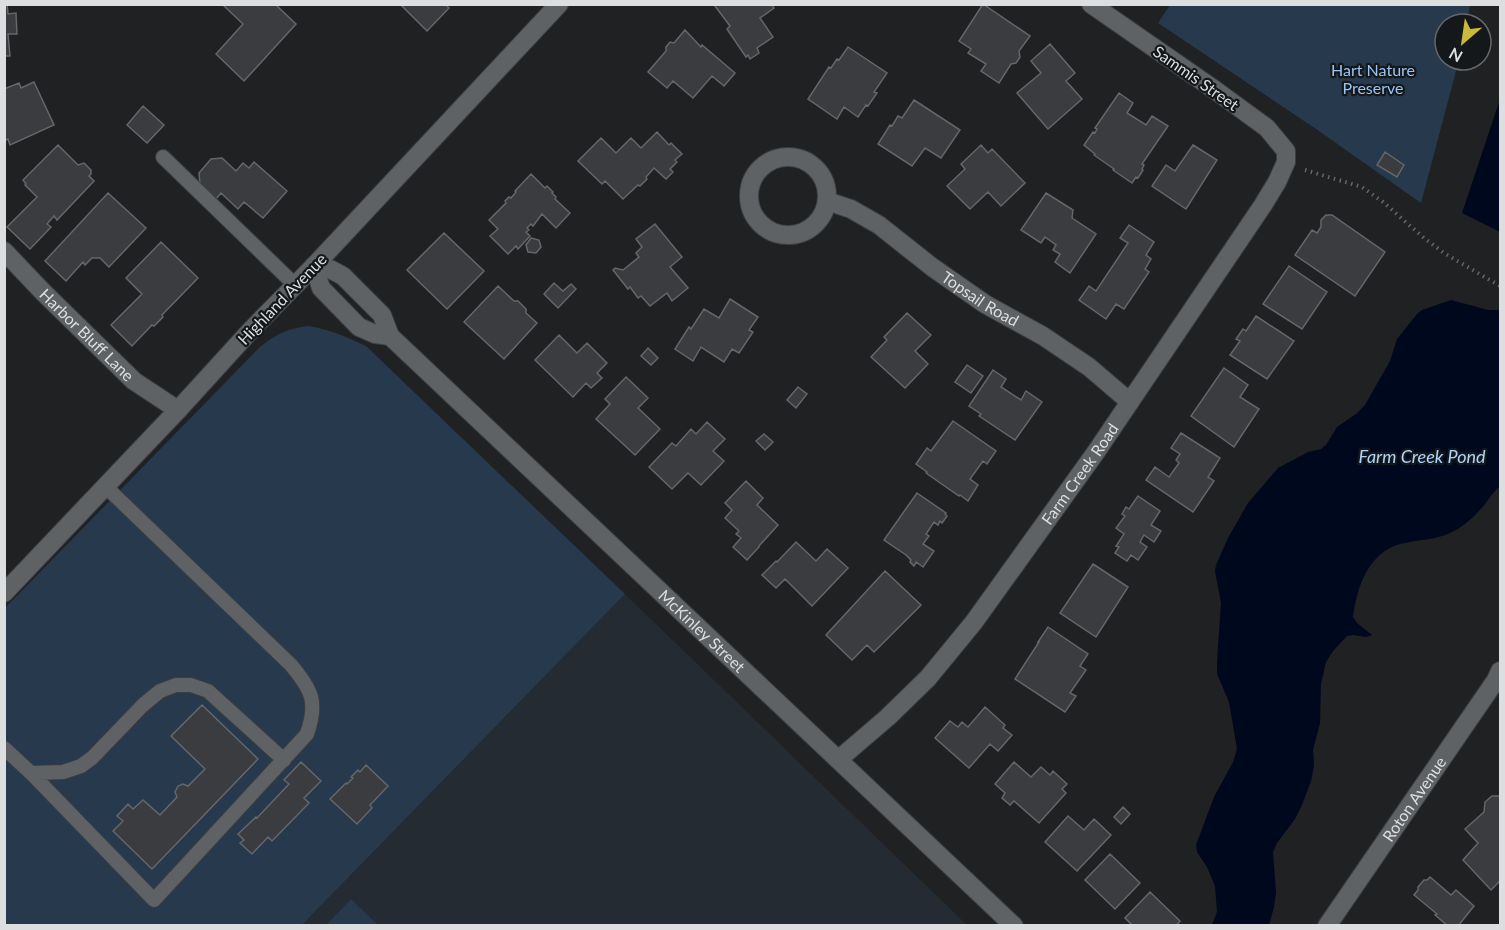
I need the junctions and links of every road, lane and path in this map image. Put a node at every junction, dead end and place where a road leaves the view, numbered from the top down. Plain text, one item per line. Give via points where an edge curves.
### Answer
1 (559, 4) edge
2 (1091, 4) edge
3 (163, 157) dead end
4 (1286, 162) junction
5 (827, 201) junction
6 (4, 251) edge
7 (314, 266) junction
8 (295, 285) junction
9 (1500, 286) edge
10 (390, 336) junction
11 (1130, 402) junction
12 (178, 410) junction
13 (106, 487) junction
14 (4, 592) edge
15 (1500, 671) edge
16 (4, 748) edge
17 (284, 759) junction
18 (838, 759) junction
19 (31, 773) junction
20 (1014, 926) edge
21 (1327, 926) edge

1 - 7 street, Highland Avenue
2 - 4 street, Sammis Street via 1267,129 1286,151
3 - 8 lane
4 - 9 path via 1362,187 1444,253
4 - 11 street, Farm Creek Road via 1263,205
5 - 5 street via 814,226 802,234 787,236 760,225 748,199 757,172 782,157 810,163 827,187
5 - 11 street, Topsail Road via 879,225 985,304 1043,336 1089,368
6 - 12 street, Harbor Bluff Lane via 135,381
7 - 8 street, Highland Avenue
7 - 10 street, McKinley Street via 343,276 382,315
7 - 10 street, McKinley Street via 321,288 359,327
8 - 12 street, Highland Avenue
10 - 18 street, McKinley Street
11 - 18 street, Farm Creek Road via 954,646 904,702
12 - 13 street, Highland Avenue
13 - 14 street, Highland Avenue
13 - 17 lane via 306,682 313,703 312,720 307,734
15 - 21 street, Roton Avenue
16 - 19 lane
17 - 19 lane via 208,691 176,685 160,691 143,705 81,766 63,772
17 - 19 lane via 154,900
18 - 20 street, McKinley Street

